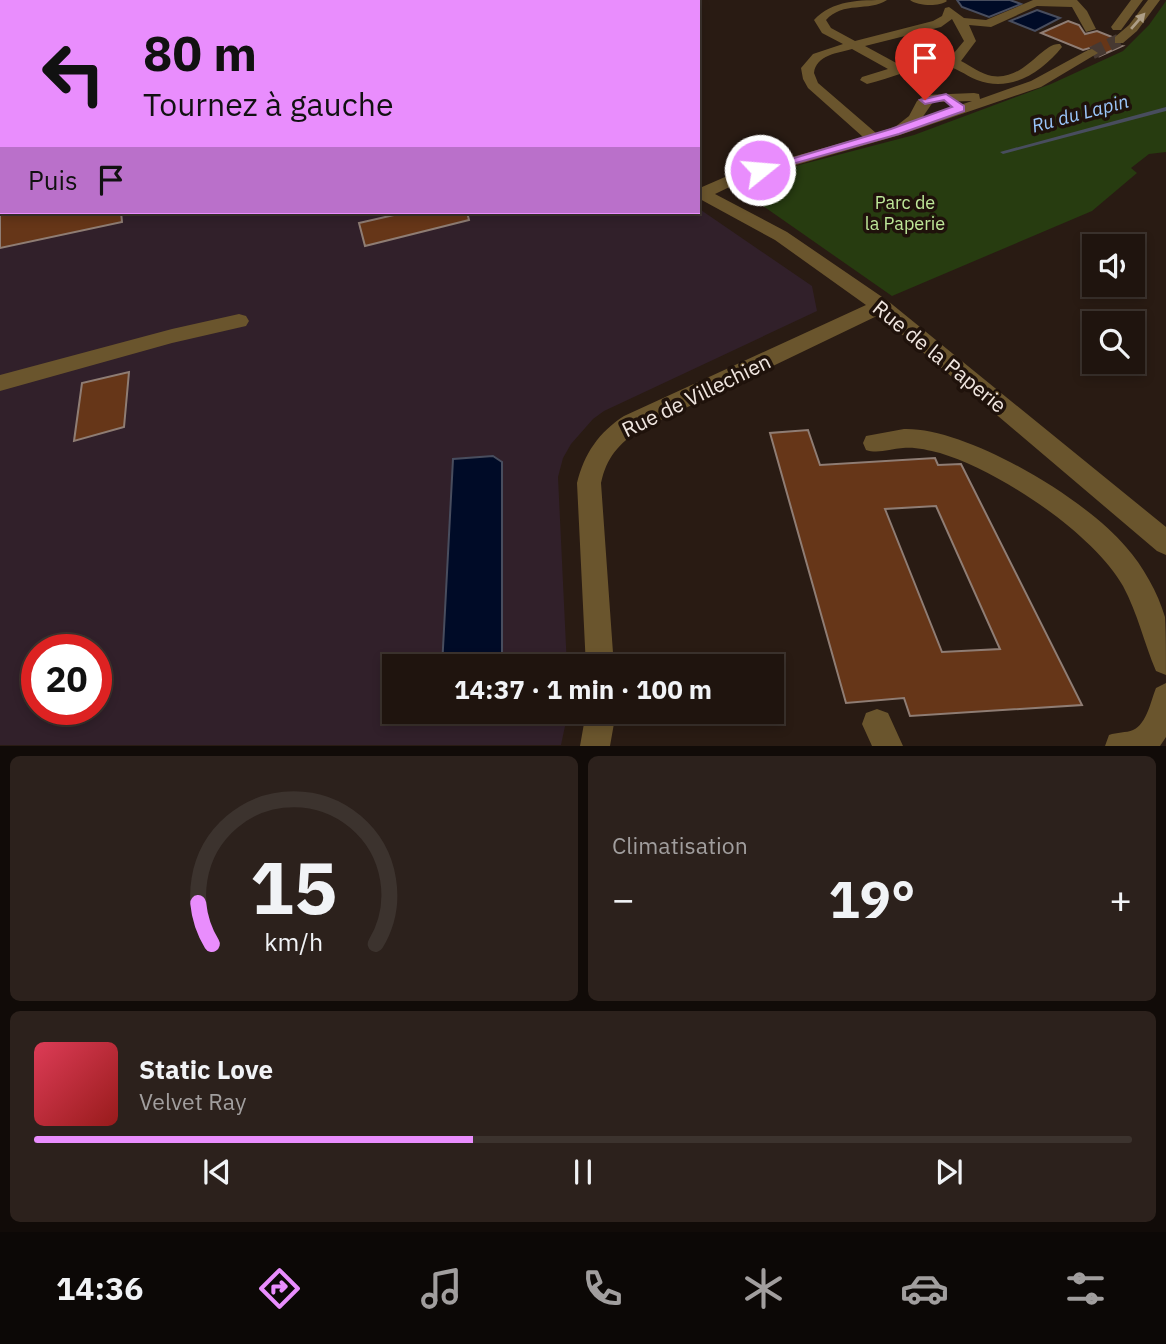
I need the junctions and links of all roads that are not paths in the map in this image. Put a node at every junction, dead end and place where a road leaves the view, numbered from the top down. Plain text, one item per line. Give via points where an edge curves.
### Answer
1 (881, 0) edge
2 (916, 0) edge
3 (1137, 0) edge
4 (1154, 0) edge
5 (1072, 2) edge
6 (943, 4) edge
7 (961, 21) junction
8 (1090, 29) dead end
9 (855, 46) junction
10 (1056, 47) dead end
11 (953, 63) junction
12 (898, 69) junction
13 (867, 80) dead end
14 (946, 97) junction
15 (960, 108) junction
16 (898, 131) junction
17 (873, 138) junction
18 (700, 192) edge
19 (881, 306) junction
20 (239, 321) dead end
21 (0, 383) edge
22 (874, 443) dead end
23 (1139, 521) junction
24 (1166, 543) edge
25 (1107, 544) junction
26 (599, 654) edge
27 (1166, 661) edge
28 (1166, 698) edge
29 (599, 724) edge
30 (596, 746) edge
31 (1120, 746) edge

1 - 9 street via 853,2 821,17 826,30
2 - 6 street
3 -> 4 street via 1113,37 1133,28
5 - 7 street via 1035,3 987,24
5 - 8 street
6 - 7 street
6 - 9 street via 947,18 937,24
7 - 11 street via 970,41
9 - 12 street
9 - 17 street via 816,57 807,74 813,85
10 - 11 street via 1031,72 1007,80 984,78
11 - 12 street
12 - 13 street
14 - 15 street
14 - 15 street via 986,95 1042,75 1087,51 1050,78
14 - 16 street via 925,100 915,118
15 - 16 street
16 - 17 street
17 - 18 street
18 - 19 street, Rue de la Paperie via 781,236
19 - 23 street, Rue de la Paperie
19 - 26 street, Rue de Villechien via 632,423 607,443 589,483
20 - 21 street
22 - 25 street via 905,438 950,447 1051,499
23 - 24 street, Rue de la Paperie
23 - 25 street
25 - 27 street via 1127,569 1161,640
28 - 31 street via 1163,712 1139,744
29 - 30 street

